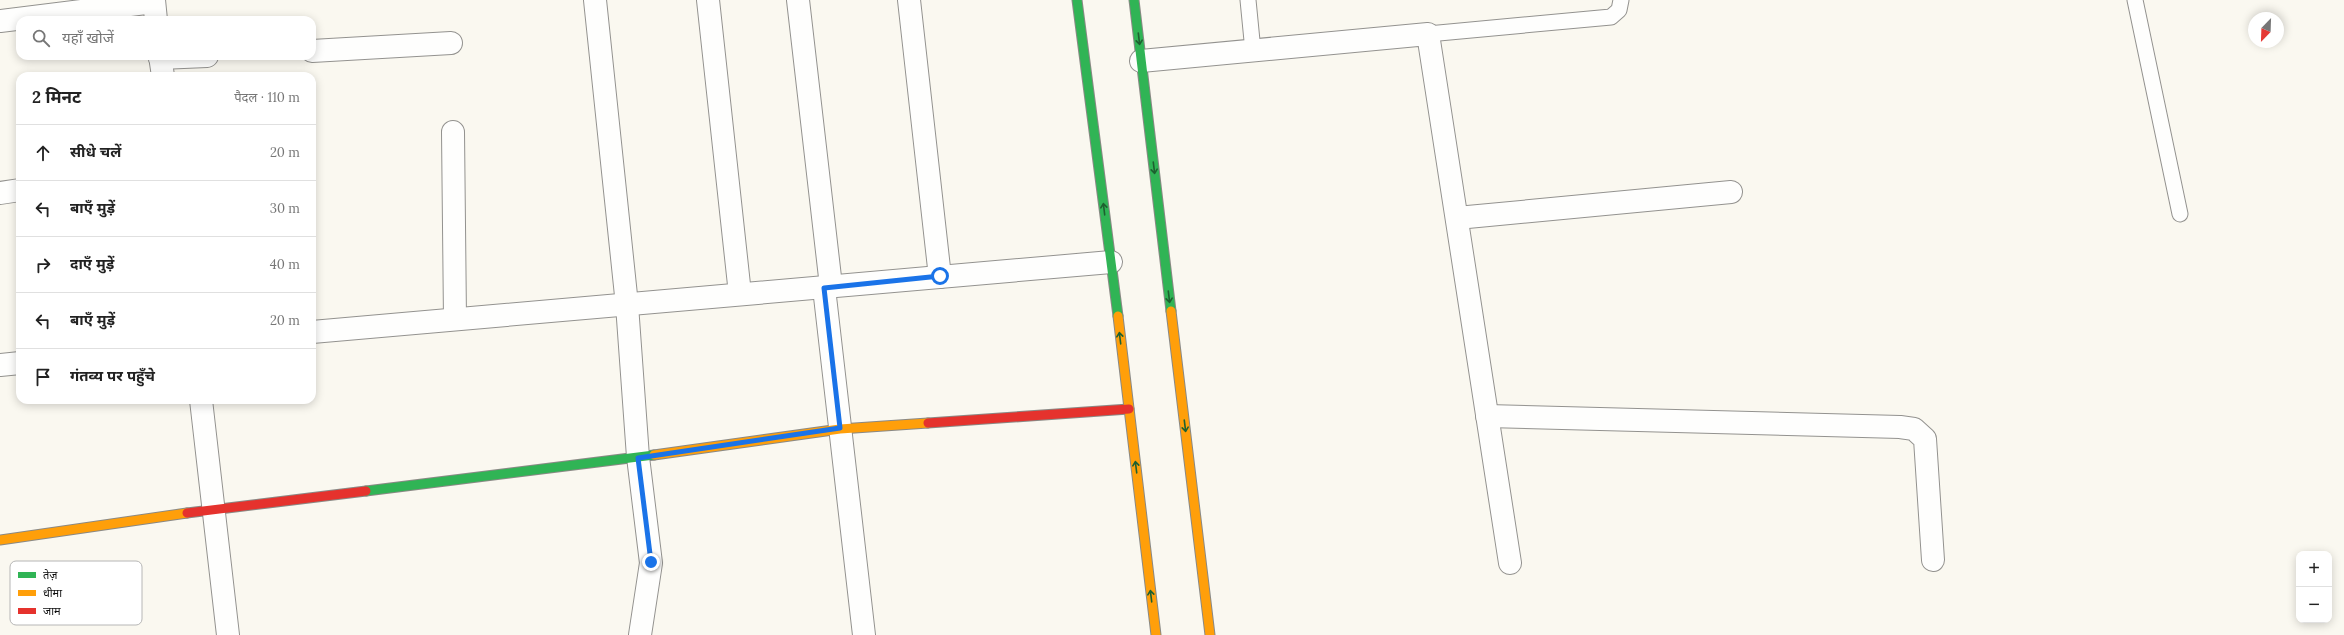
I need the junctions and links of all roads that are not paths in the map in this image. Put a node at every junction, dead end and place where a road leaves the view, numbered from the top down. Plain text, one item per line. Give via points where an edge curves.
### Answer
1 (595, 0) edge
2 (708, 0) edge
3 (798, 0) edge
4 (909, 0) edge
5 (1077, 0) edge
6 (1134, 0) edge
7 (1248, 0) edge
8 (1621, 0) edge
9 (2135, 0) edge
10 (154, 7) edge
11 (55, 16) edge
12 (16, 20) edge
13 (0, 21) edge
14 (1428, 34) junction
15 (451, 43) dead end
16 (316, 50) edge
17 (1253, 51) junction
18 (181, 60) edge
19 (1141, 61) junction
20 (161, 63) edge
21 (453, 132) dead end
22 (16, 191) edge
23 (1731, 192) dead end
24 (0, 193) edge
25 (2180, 214) dead end
26 (1456, 218) junction
27 (1111, 262) junction
28 (940, 276) junction
29 (831, 286) junction
30 (740, 294) junction
31 (627, 305) junction
32 (455, 319) junction
33 (316, 332) edge
34 (16, 363) edge
35 (0, 365) edge
36 (200, 404) edge
37 (1129, 409) junction
38 (1487, 416) junction
39 (840, 428) junction
40 (638, 458) junction
41 (212, 510) junction
42 (0, 540) edge
43 (1933, 560) dead end
44 (1510, 563) dead end
45 (228, 635) edge
46 (640, 635) edge
47 (864, 635) edge
48 (1156, 635) edge
49 (1210, 635) edge

1 - 31 street
2 - 30 street
3 - 29 street
4 - 28 street
27 -> 5 main road
6 -> 19 main road
7 - 17 lane
8 - 14 lane via 1619,10 1611,17
9 - 25 lane
10 - 11 street
12 - 13 street
14 - 17 street
14 - 26 street
15 - 16 street
17 - 19 street
18 - 20 street
19 -> 49 main road
21 - 32 street
22 - 24 street
23 - 26 street
26 - 38 street
27 - 28 street
37 -> 27 main road
28 - 29 street
29 - 30 street
29 - 39 street via 824,288
30 - 31 street
31 - 32 street
31 - 40 street
32 - 33 street
34 - 35 street
36 - 41 street
37 - 39 main road
48 -> 37 main road
38 - 43 street via 1914,429 1924,439
38 - 44 street
39 - 40 main road
39 - 47 street
40 - 41 main road
40 - 46 street via 651,562
41 - 42 main road
41 - 45 street

